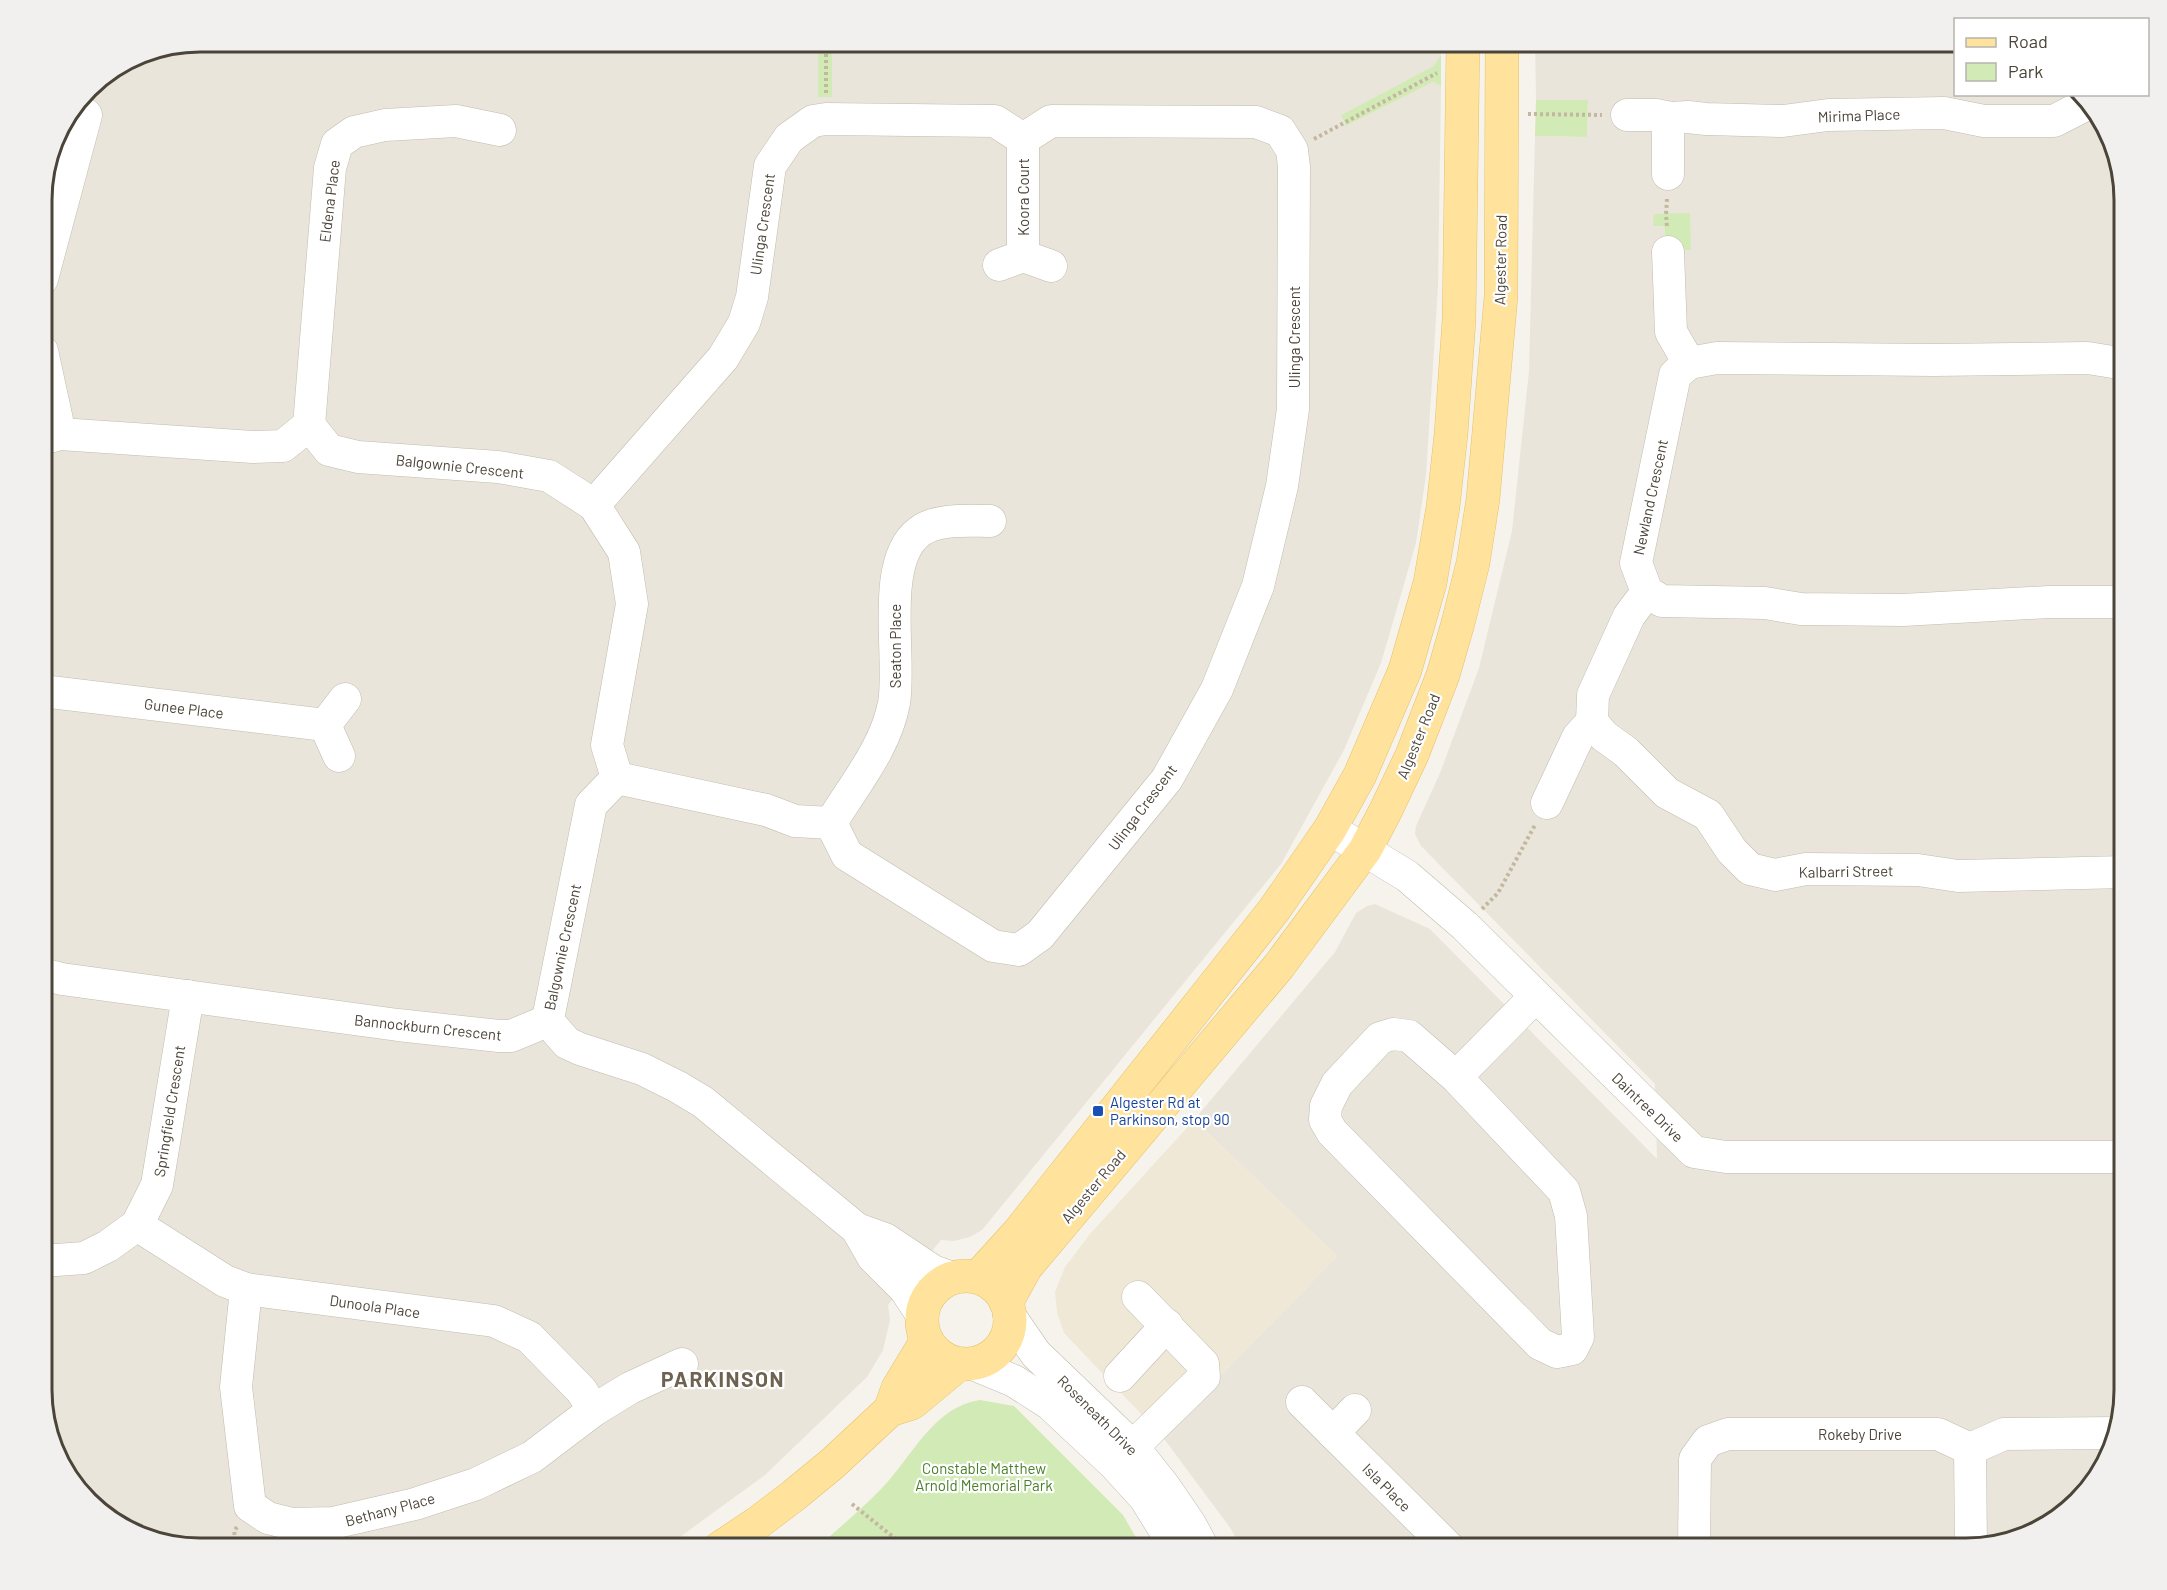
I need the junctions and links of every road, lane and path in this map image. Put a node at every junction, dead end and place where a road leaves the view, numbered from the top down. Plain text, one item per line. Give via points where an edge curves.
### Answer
1 (826, 52) edge
2 (1463, 52) edge
3 (1502, 52) edge
4 (1437, 73) dead end
5 (2081, 107) edge
6 (1521, 114) dead end
7 (86, 115) dead end
8 (1627, 115) joint
9 (1671, 118) junction
10 (826, 119) junction
11 (500, 130) dead end
12 (1023, 139) junction
13 (1292, 150) junction
14 (1668, 174) joint
15 (53, 238) edge
16 (1668, 252) joint
17 (1024, 262) dead end
18 (2114, 362) edge
19 (1689, 363) junction
20 (309, 426) junction
21 (53, 437) edge
22 (594, 505) junction
23 (990, 520) dead end
24 (1647, 592) junction
25 (2114, 602) edge
26 (53, 692) edge
27 (345, 699) dead end
28 (1592, 722) junction
29 (325, 725) junction
30 (339, 756) dead end
31 (617, 778) junction
32 (1547, 803) joint
33 (831, 823) junction
34 (1330, 829) junction
35 (1365, 850) junction
36 (2114, 872) edge
37 (1465, 926) junction
38 (53, 977) edge
39 (188, 996) junction
40 (1535, 997) junction
41 (547, 1024) junction
42 (1456, 1077) junction
43 (2114, 1157) edge
44 (137, 1225) junction
45 (857, 1229) junction
46 (53, 1260) edge
47 (965, 1278) junction
48 (246, 1289) junction
49 (1138, 1297) dead end
50 (1008, 1309) junction
51 (1167, 1325) junction
52 (925, 1328) junction
53 (682, 1364) dead end
54 (966, 1364) junction
55 (1120, 1376) dead end
56 (1302, 1402) dead end
57 (594, 1410) junction
58 (890, 1410) junction
59 (1355, 1410) dead end
60 (1333, 1432) junction
61 (2108, 1433) edge
62 (1970, 1449) junction
63 (1123, 1455) junction
64 (852, 1504) dead end
65 (735, 1538) edge
66 (894, 1538) edge
67 (1170, 1538) edge
68 (1197, 1538) edge
69 (1433, 1538) edge
70 (1694, 1538) edge
71 (1971, 1538) edge

1 - 10 path
2 - 34 main road, Algester Road via 1459,320 1443,507 1430,583 1405,670 1360,775
3 - 35 main road, Algester Road via 1501,296 1483,499 1473,563 1439,685 1412,754
4 - 13 path
5 - 9 street, Mirima Place via 2054,121 1984,121 1944,113 1828,114 1783,121
6 - 8 path
7 - 15 street
8 - 9 street, Mirima Place
9 - 14 street
10 - 12 street, Ulinga Crescent via 995,121
10 - 22 street, Ulinga Crescent via 813,121 789,138 770,166 752,297 744,323 723,358
11 - 20 street, Eldena Place via 456,121 386,125 354,132 337,144 330,168
12 - 13 street via 1051,121 1256,122 1280,131
12 - 17 street, Koora Court
13 - 33 street, Ulinga Crescent via 1293,409 1282,486 1258,586 1216,689 1167,779 1040,935 1019,950 993,946 847,855
14 - 16 path via 1672,176 1666,215 1672,251
16 - 19 street via 1671,332
18 - 19 street via 2088,358 1717,358
19 - 24 street, Newland Crescent via 1675,375 1636,563
20 - 21 street via 283,446
20 - 22 street, Balgownie Crescent via 329,450 358,457 498,467 549,476
22 - 31 street, Balgownie Crescent via 624,552 632,604 607,745
23 - 33 street, Seaton Place via 946,521 919,531 902,554 895,591 894,702 884,738
24 - 25 street via 1662,601 1765,603 1801,609 1902,610
24 - 28 street via 1629,616 1593,695
26 - 29 street, Gunee Place
27 - 29 street
28 - 32 street via 1578,737
28 - 36 street, Kalbarri Street via 1667,794 1708,815 1732,851 1750,869 1775,875 1806,869 1918,870 1958,876
29 - 30 street
31 - 33 street via 766,810 795,821
31 - 41 street, Balgownie Crescent via 591,805
32 - 37 path via 1498,893
34 - 35 street, Daintree Drive
34 - 47 main road, Algester Road via 1274,910 1018,1233
35 - 37 street, Daintree Drive via 1407,876
35 - 50 main road, Algester Road via 1279,966 1026,1267
37 - 40 street, Daintree Drive
38 - 39 street, Bannockburn Crescent
39 - 41 street, Bannockburn Crescent via 499,1036 512,1036
39 - 44 street, Springfield Crescent via 157,1185
40 - 42 street
40 - 43 street, Daintree Drive via 1694,1152 1726,1157
41 - 45 street via 567,1043 642,1069 703,1102
42 - 42 street via 1564,1191 1571,1216 1578,1337 1572,1349 1557,1352 1540,1344 1324,1120 1337,1084 1380,1038 1394,1034 1409,1036
44 - 46 street, Springfield Crescent via 84,1258
44 - 48 street, Dunoola Place via 225,1281
45 - 47 street via 885,1239 933,1271
45 - 52 street via 873,1257 904,1289
47 - 50 main road via 994,1287
47 - 52 main road via 942,1283 933,1291 926,1302
48 - 57 street, Dunoola Place via 494,1321 530,1337 581,1389
48 - 57 street, Bethany Place via 236,1387 250,1506 268,1518 292,1524 333,1524 476,1484 532,1457
49 - 51 street
50 - 54 main road via 1009,1327 997,1351 987,1359
50 - 63 street, Roseneath Drive via 1036,1354
51 - 55 street
51 - 63 street via 1203,1364 1204,1377
52 - 54 main road via 940,1355
52 - 58 main road
53 - 57 street, Bethany Place
54 - 58 main road via 912,1403
54 - 63 street, Roseneath Drive via 1014,1381
56 - 60 street, Isla Place
58 - 65 main road via 832,1464
59 - 60 street
60 - 69 street, Isla Place
61 - 62 street via 2004,1434
62 - 70 street, Rokeby Drive via 1938,1434 1718,1437 1708,1441 1695,1459
62 - 71 street
63 - 67 street, Roseneath Drive
63 - 68 street, Roseneath Drive via 1170,1496
64 - 66 path

